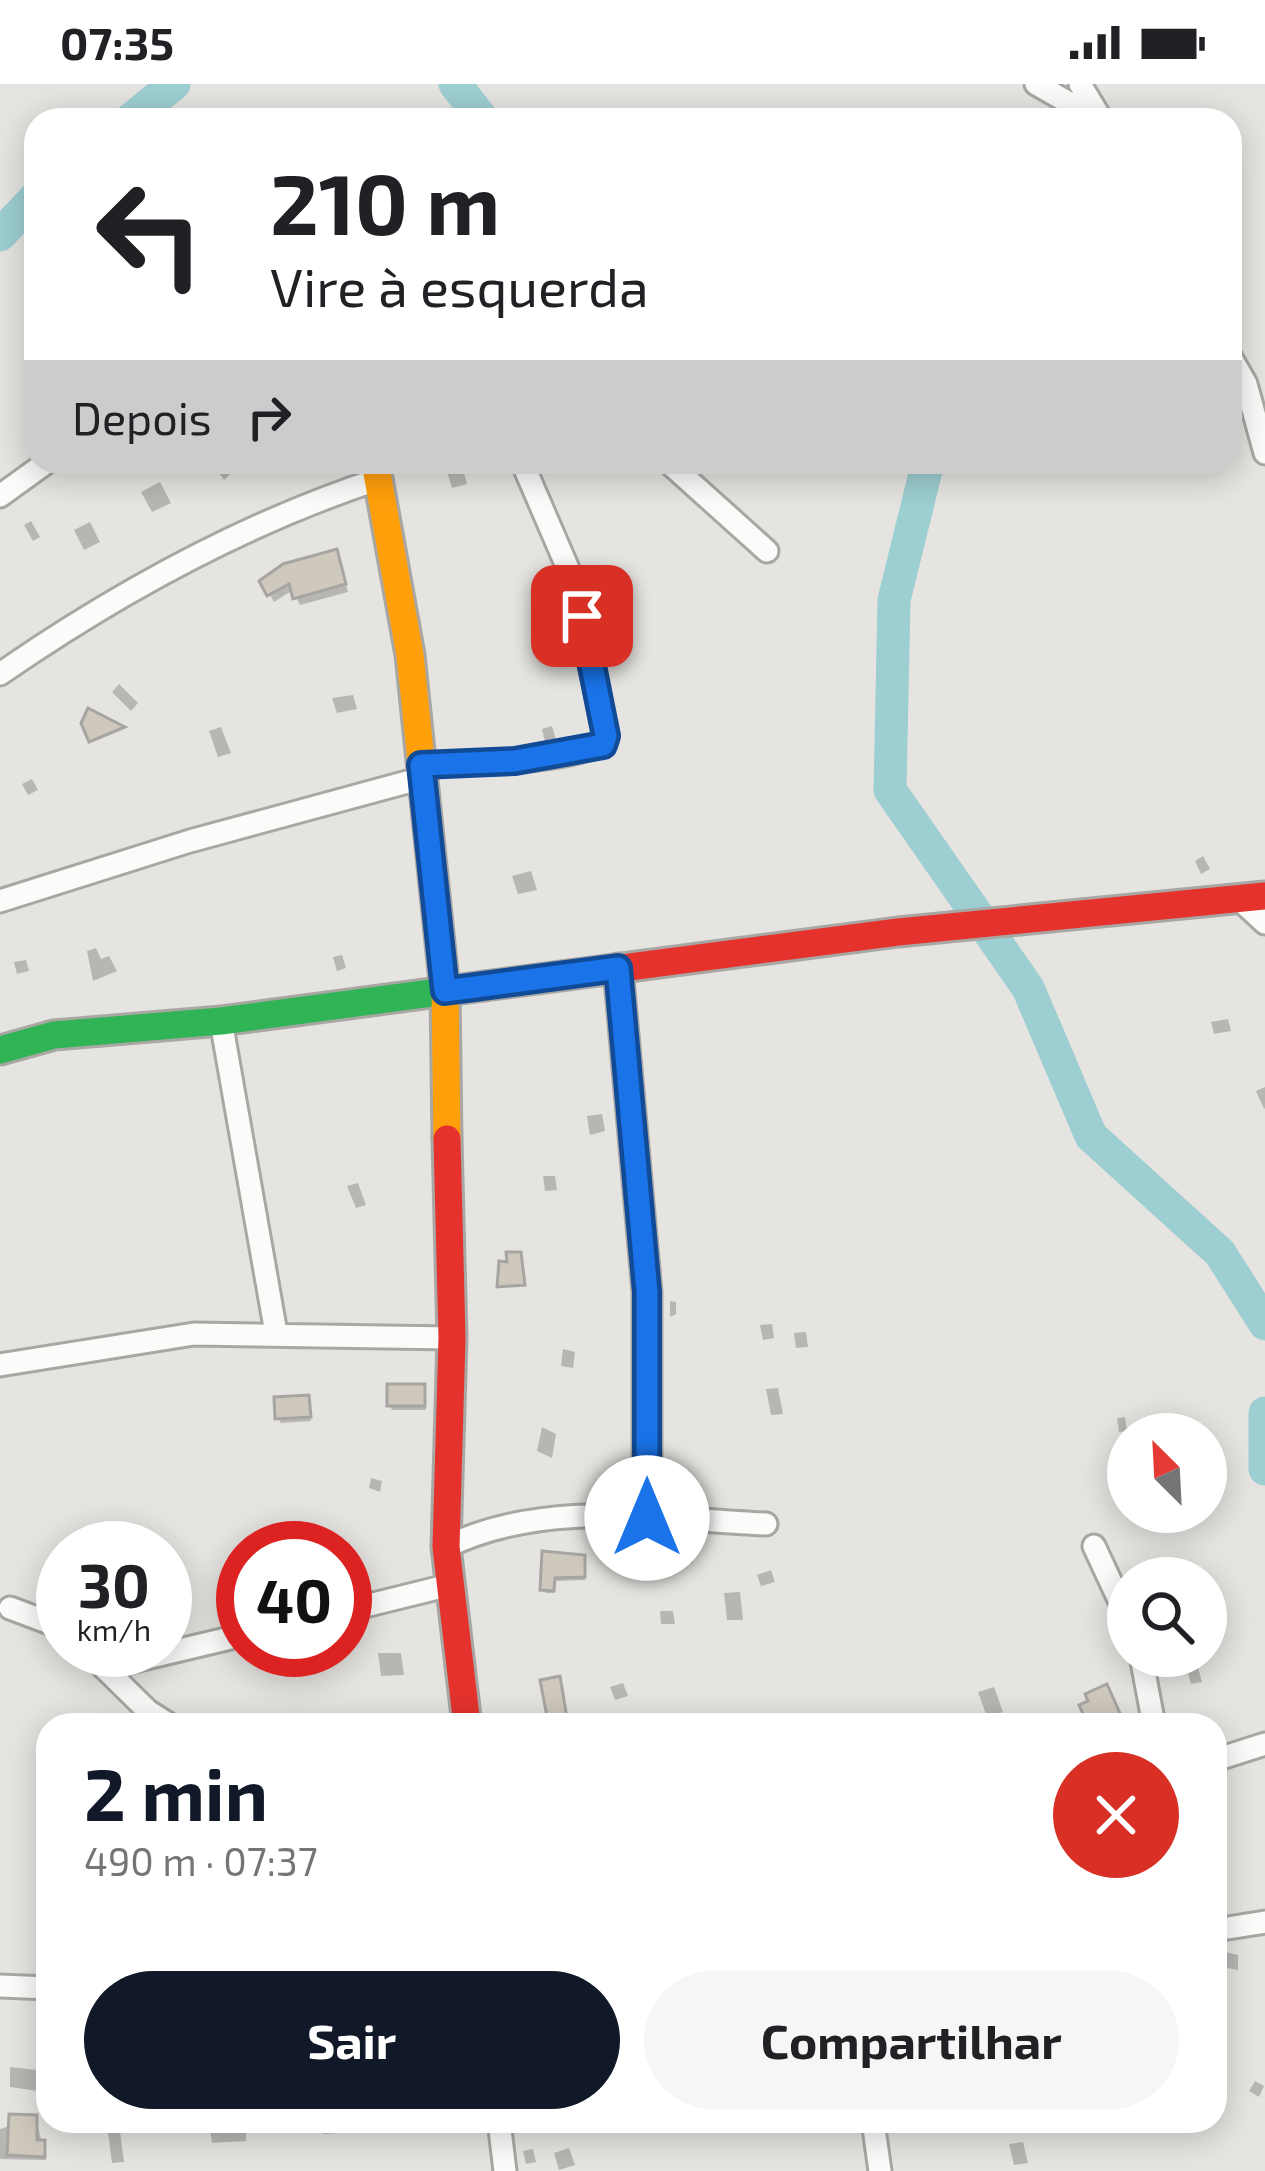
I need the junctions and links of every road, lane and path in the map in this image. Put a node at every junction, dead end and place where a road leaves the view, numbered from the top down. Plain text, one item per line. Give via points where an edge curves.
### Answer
1 (1036, 84) edge
2 (1079, 108) edge
3 (1242, 377) edge
4 (1265, 453) edge
5 (30, 474) edge
6 (370, 474) edge
7 (383, 474) edge
8 (528, 474) edge
9 (681, 474) edge
10 (0, 496) edge
11 (767, 551) dead end
12 (0, 674) edge
13 (422, 772) junction
14 (1252, 897) edge
15 (0, 901) edge
16 (1265, 923) edge
17 (618, 968) junction
18 (445, 991) junction
19 (221, 1021) junction
20 (0, 1050) edge
21 (276, 1333) junction
22 (452, 1338) junction
23 (0, 1365) edge
24 (647, 1518) junction
25 (766, 1524) dead end
26 (1094, 1546) dead end
27 (446, 1547) junction
28 (1107, 1574) edge
29 (450, 1585) junction
30 (372, 1604) edge
31 (10, 1608) dead end
32 (36, 1618) edge
33 (113, 1677) edge
34 (1145, 1677) edge
35 (150, 1713) edge
36 (466, 1713) edge
37 (1152, 1713) edge
38 (1265, 1744) edge
39 (1227, 1756) edge
40 (1265, 1922) edge
41 (1227, 1928) edge
42 (0, 1986) edge
43 (36, 1988) edge
44 (500, 2133) edge
45 (875, 2133) edge
46 (505, 2171) edge
47 (880, 2171) edge

1 - 2 street
3 - 4 street
5 - 10 street
6 - 12 street via 174,569
7 - 13 street
8 - 13 street via 569,571 606,736 595,749
9 - 11 street
13 - 15 street
13 - 18 street
14 - 16 street
14 - 17 street
17 - 18 street
17 - 24 street via 647,1292
18 - 19 street
18 - 22 street
19 - 20 street via 54,1035
19 - 21 street
21 - 22 street
21 - 23 street via 127,1340
22 - 27 street
24 - 25 street
24 - 27 street via 531,1518 488,1526
26 - 28 street
27 - 29 street
29 - 30 street
29 - 36 street
31 - 32 street
33 - 35 street
34 - 37 street
38 - 39 street
40 - 41 street
42 - 43 street
44 - 46 street
45 - 47 street

